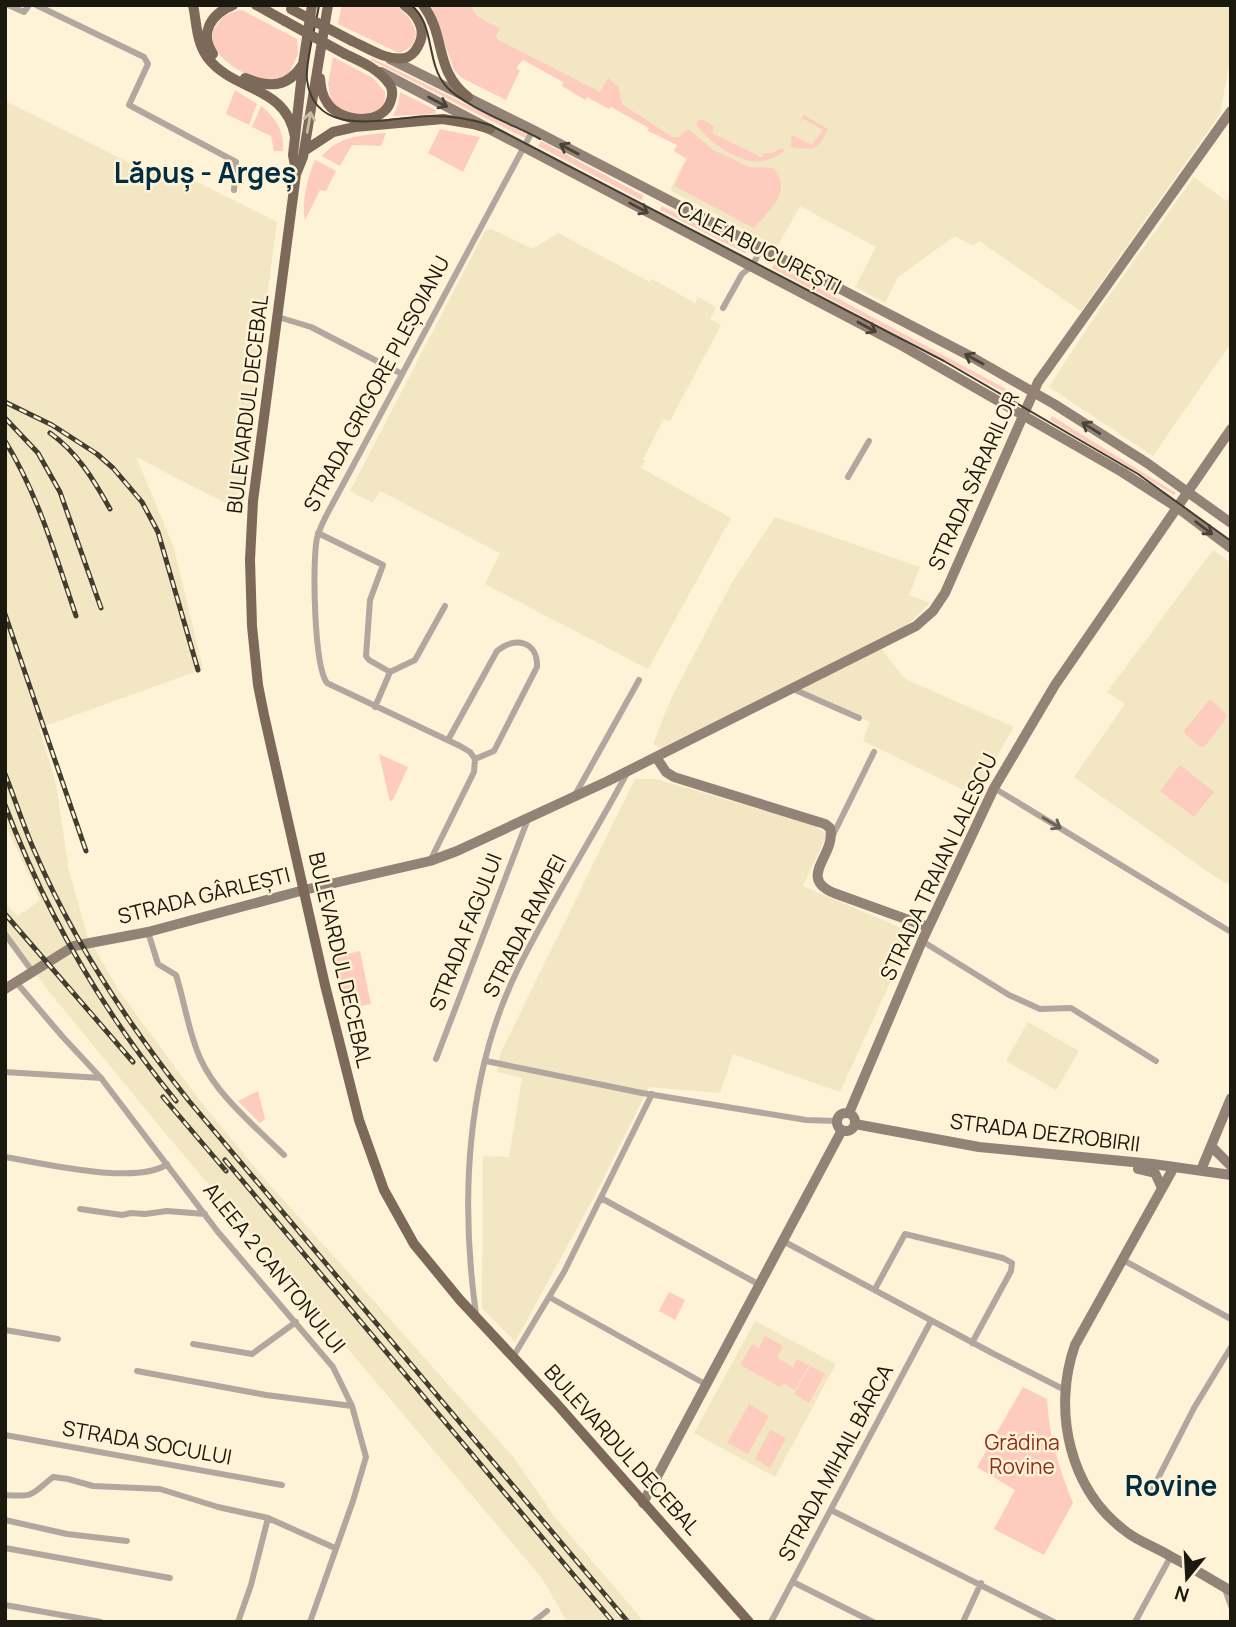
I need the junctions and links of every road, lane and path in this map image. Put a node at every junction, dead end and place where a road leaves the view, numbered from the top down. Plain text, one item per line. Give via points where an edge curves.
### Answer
1 (8, 5) edge
2 (29, 5) edge
3 (36, 5) edge
4 (193, 5) edge
5 (233, 5) edge
6 (256, 5) edge
7 (312, 5) edge
8 (404, 5) edge
9 (423, 5) edge
10 (288, 7) edge
11 (329, 7) edge
12 (384, 56) junction
13 (303, 64) junction
14 (319, 68) junction
15 (377, 71) junction
16 (468, 97) junction
17 (1231, 111) edge
18 (490, 130) junction
19 (533, 130) junction
20 (295, 137) junction
21 (524, 147) junction
22 (304, 151) junction
23 (296, 174) junction
24 (234, 190) dead end
25 (761, 249) junction
26 (752, 266) junction
27 (723, 308) dead end
28 (278, 317) junction
29 (402, 374) junction
30 (1034, 392) junction
31 (1024, 415) junction
32 (1231, 429) edge
33 (869, 442) dead end
34 (848, 477) dead end
35 (1189, 491) junction
36 (1178, 508) junction
37 (1231, 523) edge
38 (318, 533) junction
39 (1231, 548) edge
40 (445, 606) dead end
41 (390, 672) junction
42 (639, 680) dead end
43 (793, 689) junction
44 (375, 707) junction
45 (859, 718) dead end
46 (448, 740) junction
47 (874, 752) dead end
48 (656, 757) junction
49 (475, 759) junction
50 (628, 771) junction
51 (994, 788) junction
52 (575, 795) junction
53 (528, 818) junction
54 (831, 839) junction
55 (430, 861) junction
56 (304, 890) junction
57 (929, 927) junction
58 (148, 932) junction
59 (1231, 932) edge
60 (5, 934) edge
61 (922, 941) junction
62 (32, 971) junction
63 (16, 982) junction
64 (5, 989) edge
65 (436, 1059) dead end
66 (1156, 1060) dead end
67 (486, 1061) junction
68 (5, 1072) edge
69 (101, 1078) junction
70 (652, 1094) junction
71 (1231, 1098) edge
72 (849, 1113) junction
73 (855, 1124) junction
74 (839, 1126) junction
75 (1211, 1146) junction
76 (284, 1155) dead end
77 (5, 1157) edge
78 (1115, 1161) junction
79 (167, 1164) junction
80 (1231, 1166) edge
81 (1174, 1167) junction
82 (1201, 1170) junction
83 (1231, 1175) edge
84 (1162, 1188) junction
85 (601, 1198) junction
86 (80, 1209) dead end
87 (205, 1214) junction
88 (783, 1241) junction
89 (1124, 1260) junction
90 (760, 1285) junction
91 (875, 1289) junction
92 (550, 1297) junction
93 (476, 1316) junction
94 (1231, 1319) edge
95 (931, 1321) junction
96 (296, 1322) junction
97 (5, 1330) edge
98 (58, 1339) dead end
99 (972, 1343) junction
100 (193, 1344) dead end
101 (1231, 1347) edge
102 (513, 1357) junction
103 (137, 1371) dead end
104 (707, 1385) junction
105 (1065, 1390) junction
106 (352, 1406) junction
107 (5, 1436) edge
108 (282, 1485) dead end
109 (1152, 1490) dead end
110 (5, 1495) edge
111 (643, 1503) junction
112 (831, 1510) junction
113 (268, 1518) junction
114 (5, 1520) edge
115 (127, 1541) dead end
116 (5, 1548) edge
117 (335, 1548) junction
118 (1171, 1556) junction
119 (170, 1578) dead end
120 (793, 1582) junction
121 (981, 1583) junction
122 (1227, 1589) edge
123 (5, 1605) edge
124 (1231, 1606) edge
125 (547, 1611) dead end
126 (101, 1622) edge
127 (238, 1622) edge
128 (310, 1622) edge
129 (533, 1622) edge
130 (749, 1622) edge
131 (771, 1622) edge
132 (873, 1622) edge
133 (963, 1622) edge
134 (1054, 1622) edge
135 (1135, 1622) edge

1 - 2 street via 24,12
3 - 24 street via 144,57 148,64 129,106 236,162
4 - 20 main road via 195,29 209,59 275,100 288,113
5 - 13 main road via 208,25 205,36 216,59 262,84 278,84 295,76
6 - 15 main road, CALEA BUCUREȘTI, bridge
7 - 13 main road, BULEVARDUL DECEBAL
8 - 12 main road via 417,18 422,38 415,52 405,58
9 - 16 main road via 433,21 446,73
10 - 12 main road, CALEA BUCUREȘTI, bridge
11 - 14 main road, BULEVARDUL DECEBAL
12 - 16 street, CALEA BUCUREȘTI
13 - 20 main road, BULEVARDUL DECEBAL
14 - 15 main road via 322,92 334,110 368,118 382,115 391,101 392,87
22 -> 14 main road, BULEVARDUL DECEBAL
15 -> 18 street, CALEA BUCUREȘTI
16 - 19 street, CALEA BUCUREȘTI
17 - 30 street, STRADA SĂRARILOR
18 - 21 street, CALEA BUCUREȘTI
18 - 22 main road via 443,120 355,127 332,132
19 - 21 street, STRADA GRIGORE PLEȘOIANU
25 -> 19 street, CALEA BUCUREȘTI
20 - 23 main road, BULEVARDUL DECEBAL
21 -> 26 street, CALEA BUCUREȘTI
21 - 29 street, STRADA GRIGORE PLEȘOIANU
22 - 23 main road, BULEVARDUL DECEBAL
23 - 28 main road, BULEVARDUL DECEBAL
25 - 26 street
30 -> 25 street, CALEA BUCUREȘTI
26 - 27 street via 742,274
26 -> 31 street, CALEA BUCUREȘTI
28 - 29 street via 311,327
28 - 56 main road, BULEVARDUL DECEBAL via 253,501 250,580 258,685
29 - 38 street, STRADA GRIGORE PLEȘOIANU
30 - 31 street, STRADA SĂRARILOR
35 -> 30 street, CALEA BUCUREȘTI
31 - 36 street, CALEA BUCUREȘTI
31 - 43 street, STRADA SĂRARILOR via 955,573 933,611 900,636
32 - 35 street, STRADA TRAIAN LALESCU
33 - 34 street
35 - 36 street, STRADA TRAIAN LALESCU
35 - 37 street, CALEA BUCUREȘTI
36 -> 39 street, CALEA BUCUREȘTI
36 - 51 street, STRADA TRAIAN LALESCU via 1055,685
38 - 41 street via 383,565 370,600 366,656
38 - 44 street, STRADA GRIGORE PLEȘOIANU via 315,581 321,673 333,688
40 - 41 street via 415,660
41 - 44 street
42 - 52 street
43 - 45 street
43 - 48 street, STRADA SĂRARILOR
44 - 46 street, STRADA GRIGORE PLEȘOIANU
46 - 49 street, STRADA GRIGORE PLEȘOIANU
46 - 49 street via 497,652 514,641 526,645 533,651 537,667 494,751
47 - 54 street
48 - 50 street, STRADA GÂRLEȘTI
48 - 54 street via 674,777 819,821 830,828
49 - 55 street via 474,772
50 - 52 street, STRADA GÂRLEȘTI
50 - 67 street, STRADA RAMPEI via 517,971
51 - 57 street, STRADA TRAIAN LALESCU
51 -> 59 street
52 - 53 street, STRADA GÂRLEȘTI
53 - 55 street, STRADA GÂRLEȘTI
53 - 65 street, STRADA FAGULUI
54 - 57 street via 817,874 820,885
55 - 56 street, STRADA GÂRLEȘTI
56 - 58 street, STRADA GÂRLEȘTI
56 - 93 main road, BULEVARDUL DECEBAL via 359,1120 384,1190 414,1244
57 - 61 street, STRADA TRAIAN LALESCU
58 - 62 street, STRADA GÂRLEȘTI via 74,946
58 - 76 street via 158,964 176,975 189,1029 207,1072
60 - 62 street
61 - 66 street via 1009,995 1040,1009 1071,1008
61 - 72 street, STRADA TRAIAN LALESCU
62 - 63 street, STRADA GÂRLEȘTI
63 - 64 street, STRADA GÂRLEȘTI
63 - 69 street, ALEEA 2 CANTONULUI
67 - 70 street
67 - 93 street, STRADA RAMPEI via 470,1149 468,1196
68 - 69 street
69 - 79 street, ALEEA 2 CANTONULUI
70 - 74 street
70 - 85 street
71 - 75 street
72 - 73 street
72 - 74 street via 842,1113
73 - 74 street via 851,1130
73 - 78 street, STRADA DEZROBIRII via 979,1147
74 - 88 street
75 - 80 street
75 - 82 street
77 - 79 street via 114,1173 161,1169
78 - 81 street, STRADA DEZROBIRII
78 - 84 street via 1154,1173
79 - 87 street, ALEEA 2 CANTONULUI
81 - 82 street, STRADA DEZROBIRII
81 - 84 street
82 - 83 street, STRADA DEZROBIRII
84 - 89 street
85 - 90 street
85 - 92 street
86 - 87 street via 122,1215
87 - 96 street, ALEEA 2 CANTONULUI
88 - 90 street
88 - 91 street
89 - 94 street
89 - 105 street via 1081,1333 1067,1369
90 - 104 street
91 - 95 street
91 - 99 street via 905,1234 1012,1263
92 - 102 street
92 - 104 street
93 - 102 main road, BULEVARDUL DECEBAL
95 - 99 street
95 - 112 street, STRADA MIHAIL BÂRCA
96 - 100 street via 252,1354
96 - 106 street, ALEEA 2 CANTONULUI via 333,1367
97 - 98 street
99 - 105 street
101 - 109 street
102 - 111 main road, BULEVARDUL DECEBAL
103 - 106 street
104 - 111 street
105 - 118 street via 1069,1437 1086,1487 1128,1534
106 - 117 street, ALEEA 2 CANTONULUI via 366,1457
107 - 108 street, STRADA SOCULUI
110 - 113 street via 37,1493 53,1477 93,1486 160,1489
111 - 130 main road, BULEVARDUL DECEBAL
112 - 120 street, STRADA MIHAIL BÂRCA
112 - 121 street
113 - 117 street
113 - 127 street
114 - 115 street
116 - 119 street
117 - 128 street, ALEEA 2 CANTONULUI
118 - 122 street
118 - 135 street
120 - 131 street, STRADA MIHAIL BÂRCA
120 - 132 street
121 - 133 street
121 - 134 street
122 - 124 street
123 - 126 street
125 - 129 street

